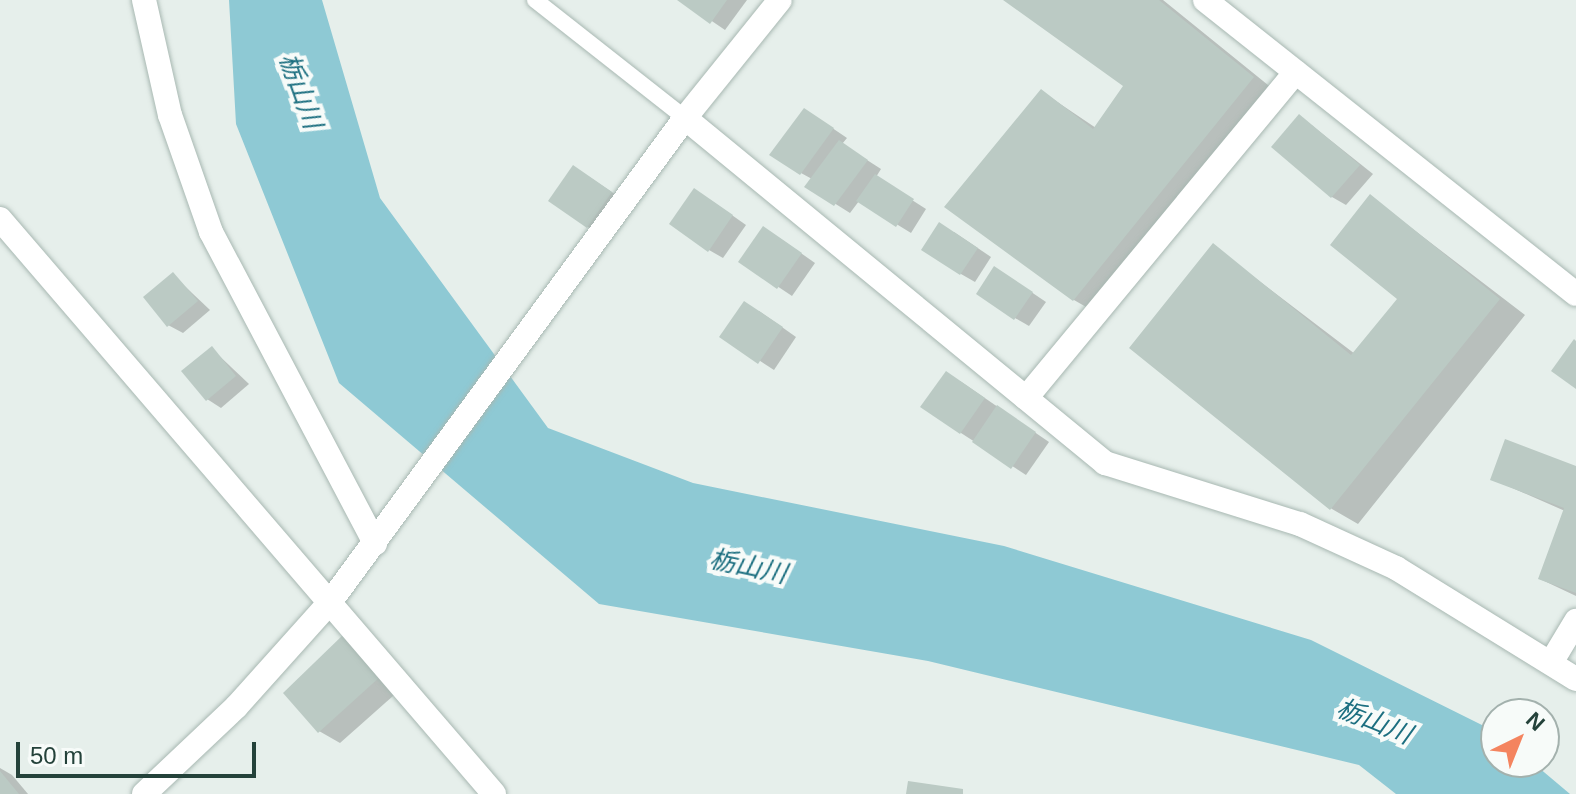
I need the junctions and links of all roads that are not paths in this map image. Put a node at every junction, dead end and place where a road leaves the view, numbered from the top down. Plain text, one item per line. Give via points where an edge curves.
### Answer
1 (144, 0) edge
2 (535, 0) edge
3 (780, 0) edge
4 (1205, 0) edge
5 (1296, 72) junction
6 (685, 118) junction
7 (0, 219) edge
8 (1576, 294) edge
9 (1026, 398) junction
10 (375, 543) junction
11 (331, 601) junction
12 (1576, 621) edge
13 (1552, 661) junction
14 (1576, 679) edge
15 (144, 794) edge
16 (494, 794) edge

1 - 10 street via 170,115 211,232
2 - 6 lane
3 - 6 street
4 - 5 street
5 - 8 street
5 - 9 street
6 - 9 street
6 - 10 street
7 - 11 street
9 - 13 street via 1105,463 1300,524 1396,568
10 - 11 street
11 - 15 street via 236,707
11 - 16 street
12 - 13 street
13 - 14 street

